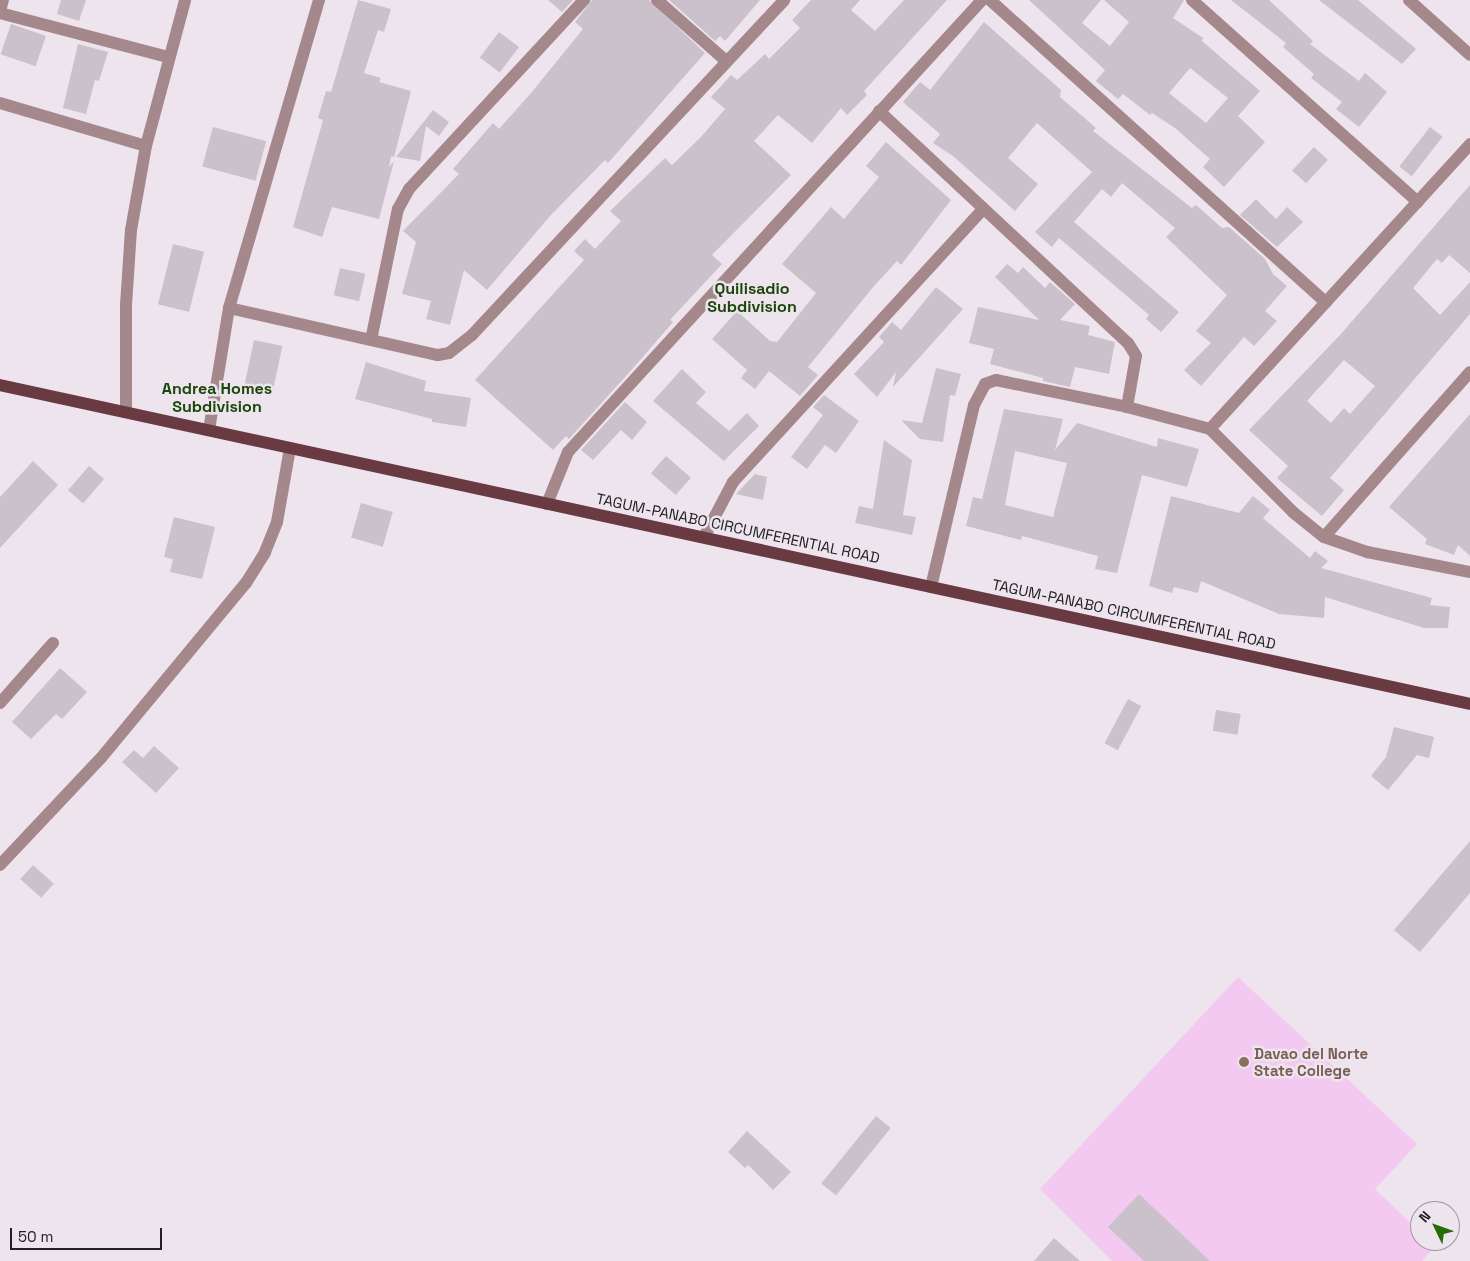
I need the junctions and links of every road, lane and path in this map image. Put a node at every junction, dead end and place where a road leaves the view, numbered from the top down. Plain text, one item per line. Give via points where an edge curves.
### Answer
1 (3, 0) edge
2 (185, 0) edge
3 (319, 0) edge
4 (584, 0) edge
5 (657, 0) edge
6 (784, 0) edge
7 (982, 0) edge
8 (990, 0) edge
9 (1192, 0) edge
10 (1409, 0) edge
11 (0, 12) edge
12 (1470, 55) edge
13 (168, 57) junction
14 (725, 60) junction
15 (0, 103) edge
16 (878, 111) junction
17 (1470, 144) edge
18 (146, 146) junction
19 (1418, 202) junction
20 (983, 209) junction
21 (1326, 303) junction
22 (229, 308) junction
23 (371, 340) junction
24 (1470, 372) edge
25 (0, 385) edge
26 (1127, 407) junction
27 (126, 412) junction
28 (1210, 429) junction
29 (209, 430) junction
30 (290, 448) junction
31 (547, 504) junction
32 (1324, 536) junction
33 (704, 537) junction
34 (1470, 572) edge
35 (932, 587) junction
36 (53, 643) dead end
37 (0, 703) edge
38 (1470, 704) edge
39 (0, 865) edge

1 - 11 street
2 - 13 street
3 - 22 street
4 - 23 street via 409,189 398,209
5 - 14 street
6 - 14 street
7 - 16 street
8 - 21 street
9 - 19 street
10 - 12 street
11 - 13 street
13 - 18 street
14 - 23 street via 460,346 438,355
15 - 18 street
16 - 20 street
16 - 31 street via 568,452
17 - 19 street
18 - 27 street via 131,230 126,305
19 - 21 street
20 - 26 street via 1132,349 1135,364
20 - 33 street via 733,482
21 - 28 street
22 - 23 street
22 - 29 street
24 - 32 street
25 - 27 main road, TAGUM-PANABO CIRCUMFERENTIAL ROAD
26 - 28 street
26 - 35 street via 1008,380 985,384 974,405
27 - 29 main road, TAGUM-PANABO CIRCUMFERENTIAL ROAD
28 - 32 street via 1294,513
29 - 30 main road, TAGUM-PANABO CIRCUMFERENTIAL ROAD
30 - 31 main road, TAGUM-PANABO CIRCUMFERENTIAL ROAD
30 - 39 street via 277,522 265,552 246,583 101,758
31 - 33 main road, TAGUM-PANABO CIRCUMFERENTIAL ROAD
32 - 34 street via 1367,552
33 - 35 main road, TAGUM-PANABO CIRCUMFERENTIAL ROAD
35 - 38 main road, TAGUM-PANABO CIRCUMFERENTIAL ROAD
36 - 37 street

